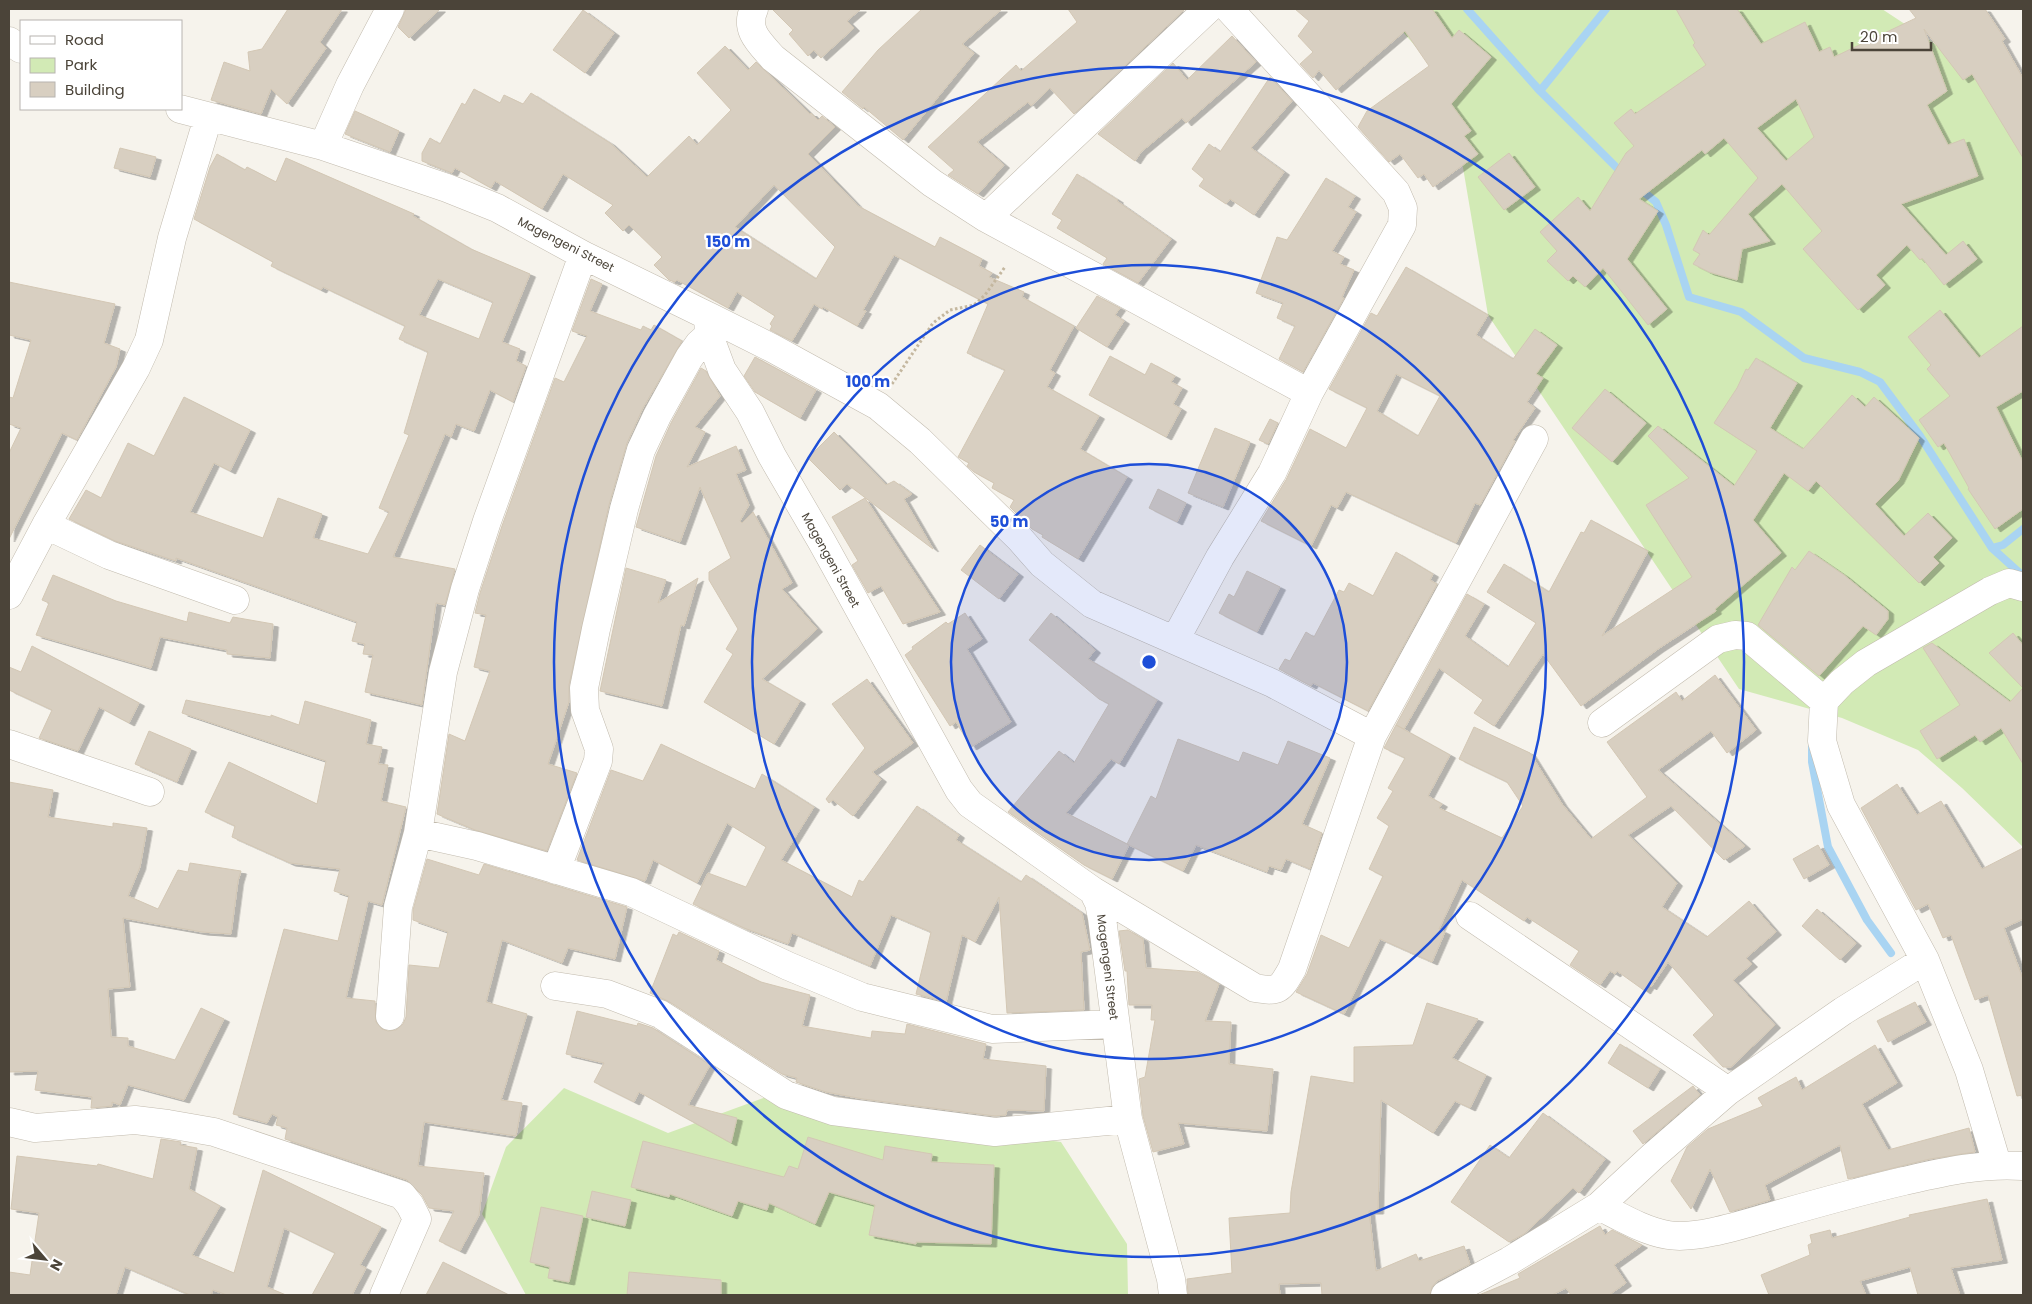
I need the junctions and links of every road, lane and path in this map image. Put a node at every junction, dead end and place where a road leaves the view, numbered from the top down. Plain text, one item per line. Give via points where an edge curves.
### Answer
1 (390, 9) edge
2 (754, 9) edge
3 (1208, 9) edge
4 (1229, 9) edge
5 (9, 41) edge
6 (20, 48) edge
7 (182, 110) edge
8 (208, 118) junction
9 (324, 146) junction
10 (986, 218) junction
11 (583, 255) junction
12 (1005, 267) dead end
13 (709, 326) junction
14 (1308, 392) junction
15 (878, 406) junction
16 (1534, 439) dead end
17 (46, 525) junction
18 (2023, 587) edge
19 (9, 595) edge
20 (235, 600) dead end
21 (1175, 640) junction
22 (1824, 702) junction
23 (1602, 723) dead end
24 (1372, 736) junction
25 (9, 744) edge
26 (150, 792) dead end
27 (418, 833) junction
28 (556, 870) junction
29 (1093, 891) junction
30 (1470, 916) dead end
31 (1925, 960) junction
32 (555, 986) dead end
33 (390, 1016) dead end
34 (1115, 1024) junction
35 (1728, 1092) junction
36 (1128, 1120) junction
37 (9, 1122) edge
38 (2010, 1165) edge
39 (1599, 1206) junction
40 (384, 1295) edge
41 (1173, 1295) edge
42 (1445, 1295) edge

1 - 9 street via 350,85
2 - 10 street via 752,35 773,58 932,183
3 - 10 street
4 - 14 street via 1396,192 1403,208 1402,225
5 - 6 street
7 - 8 street, Magengeni Street
8 - 9 street, Magengeni Street
8 - 17 street via 172,238 150,340
9 - 11 street, Magengeni Street via 489,204
10 - 14 street
11 - 13 street, Magengeni Street
11 - 27 street via 465,589 443,672
12 - 15 path via 974,305 950,310 933,323
13 - 15 street via 772,348
13 - 28 street via 641,450 584,688 585,710 599,749 598,761
13 - 29 street, Magengeni Street via 722,370 750,412 959,790 970,804
14 - 21 street via 1272,473 1220,557
15 - 21 street via 920,441 1042,564 1092,604
16 - 24 street
17 - 19 street
17 - 20 street via 109,555
18 - 22 street via 2009,583 1990,592 1866,663
21 - 24 street via 1272,683
22 - 23 street via 1747,636 1735,635 1718,638
22 - 31 street via 1822,741 1840,805
24 - 29 street via 1292,969 1282,986 1274,991 1255,988
25 - 26 street
27 - 28 street via 477,846
27 - 33 street via 398,907
28 - 34 street via 630,892 862,997 992,1029
29 - 34 street, Magengeni Street via 1102,918
30 - 35 street
31 - 35 street via 1843,1011
31 - 38 street
32 - 36 street via 607,994 660,1014 786,1095 833,1111 995,1132
34 - 36 street, Magengeni Street
35 - 39 street
36 - 41 street, Magengeni Street
37 - 40 street via 34,1128 135,1120 214,1132 402,1195 417,1219
38 - 39 street via 1967,1167 1898,1182 1697,1234 1669,1236 1648,1230
39 - 42 street via 1510,1261

